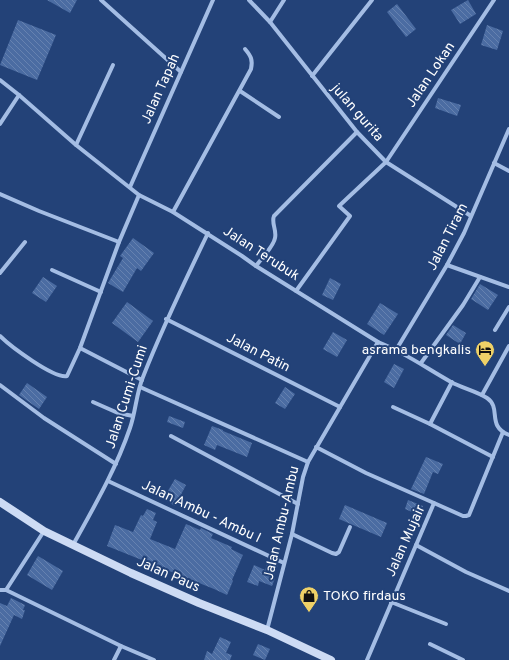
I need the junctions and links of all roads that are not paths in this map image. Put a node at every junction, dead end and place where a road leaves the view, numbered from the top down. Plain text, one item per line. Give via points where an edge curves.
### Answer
1 (101, 0) edge
2 (207, 0) edge
3 (249, 0) edge
4 (284, 0) edge
5 (372, 0) edge
6 (494, 0) edge
7 (212, 2) edge
8 (270, 22) junction
9 (245, 49) dead end
10 (113, 65) dead end
11 (181, 72) junction
12 (312, 76) junction
13 (0, 80) edge
14 (240, 91) junction
15 (19, 95) junction
16 (279, 117) dead end
17 (0, 124) edge
18 (509, 129) edge
19 (356, 132) junction
20 (76, 145) junction
21 (386, 162) junction
22 (494, 163) junction
23 (509, 171) edge
24 (130, 187) junction
25 (0, 194) edge
26 (139, 194) junction
27 (173, 212) junction
28 (471, 216) junction
29 (208, 233) junction
30 (25, 242) dead end
31 (119, 242) junction
32 (447, 265) junction
33 (256, 266) junction
34 (52, 270) dead end
35 (0, 273) edge
36 (480, 277) junction
37 (509, 287) edge
38 (296, 291) junction
39 (101, 292) junction
40 (509, 307) edge
41 (166, 319) junction
42 (494, 330) dead end
43 (0, 336) edge
44 (378, 342) junction
45 (509, 346) edge
46 (80, 348) junction
47 (396, 350) junction
48 (421, 363) junction
49 (142, 380) junction
50 (452, 382) junction
51 (0, 385) edge
52 (140, 387) junction
53 (482, 395) junction
54 (93, 402) dead end
55 (340, 407) junction
56 (393, 407) dead end
57 (133, 416) junction
58 (430, 424) junction
59 (503, 432) junction
60 (509, 435) edge
61 (171, 436) dead end
62 (316, 447) junction
63 (493, 457) junction
64 (308, 462) junction
65 (116, 464) junction
66 (108, 481) junction
67 (0, 502) edge
68 (434, 503) junction
69 (298, 504) junction
70 (350, 527) dead end
71 (44, 531) junction
72 (292, 534) junction
73 (416, 545) junction
74 (74, 546) junction
75 (284, 564) junction
76 (0, 590) edge
77 (6, 590) junction
78 (509, 591) edge
79 (391, 602) junction
80 (446, 624) dead end
81 (267, 630) junction
82 (430, 644) dead end
83 (121, 646) junction
84 (114, 660) edge
85 (154, 660) edge
86 (331, 660) edge
87 (367, 660) edge
88 (463, 660) edge

1 - 11 street
2 - 7 street
3 - 8 street, julan gurita
4 - 8 street
5 - 12 street
6 - 21 street, Jalan Lokan
7 - 11 street, Jalan Tapah
8 - 12 street, julan gurita
9 - 14 street via 253,62
10 - 20 street
11 - 24 street, Jalan Tapah
12 - 19 street, julan gurita
13 - 15 street, Jalan Terubuk
14 - 16 street
14 - 27 street
15 - 17 street
15 - 20 street, Jalan Terubuk
18 - 22 street, Jalan Tiram
19 - 21 street, julan gurita
19 - 33 street via 274,216 274,242
20 - 24 street, Jalan Terubuk
21 - 28 street, julan gurita
21 - 38 street, Jalan Lokan via 339,206 350,216
22 - 23 street
22 - 28 street, Jalan Tiram
24 - 26 street, Jalan Terubuk
25 - 31 street
26 - 27 street, Jalan Terubuk
26 - 31 street
27 - 29 street, Jalan Terubuk
28 - 32 street, Jalan Tiram
29 - 33 street, Jalan Terubuk
29 - 41 street, Jalan Cumi-Cumi
30 - 35 street
31 - 39 street
32 - 36 street
32 - 47 street, Jalan Tiram
33 - 38 street, Jalan Terubuk
34 - 39 street
36 - 37 street
36 - 48 street
38 - 44 street, Jalan Terubuk
39 - 46 street
40 - 42 street
41 - 49 street, Jalan Cumi-Cumi
41 - 55 street, Jalan Patin
43 - 46 street via 36,363 61,377 69,374
44 - 47 street, Jalan Terubuk
44 - 55 street, Jalan Ambu-Ambu
45 - 53 street
46 - 49 street
47 - 48 street, Jalan Terubuk
48 - 50 street, Jalan Terubuk
49 - 52 street, Jalan Cumi-Cumi
50 - 53 street, Jalan Terubuk
50 - 58 street
51 - 65 street via 44,418
52 - 57 street, Jalan Cumi-Cumi
52 - 64 street
53 - 59 street, Jalan Terubuk via 493,404 496,424
54 - 57 street via 118,413
55 - 62 street, Jalan Ambu-Ambu
56 - 58 street
57 - 65 street, Jalan Cumi-Cumi
58 - 63 street
59 - 60 street
59 - 63 street, Jalan Mujair
61 - 69 street
62 - 64 street, Jalan Ambu-Ambu
62 - 68 street via 366,473
63 - 68 street, Jalan Mujair via 467,516
64 - 69 street, Jalan Ambu-Ambu
65 - 66 street, Jalan Cumi-Cumi
66 - 74 street, Jalan Cumi-Cumi
66 - 75 street, Jalan Ambu - Ambu I
67 - 71 main road, Jalan Paus
68 - 73 street, Jalan Mujair
69 - 72 street, Jalan Ambu-Ambu
70 - 72 street via 336,554
71 - 74 main road, Jalan Paus
71 - 77 street
72 - 75 street, Jalan Ambu-Ambu
73 - 78 street via 466,572
73 - 79 street, Jalan Mujair
74 - 81 main road, Jalan Paus
75 - 81 street, Jalan Ambu-Ambu
76 - 77 street
77 - 83 street
79 - 80 street
79 - 87 street, Jalan Mujair
81 - 86 main road, Jalan Paus
82 - 88 street
83 - 84 street
83 - 85 street

